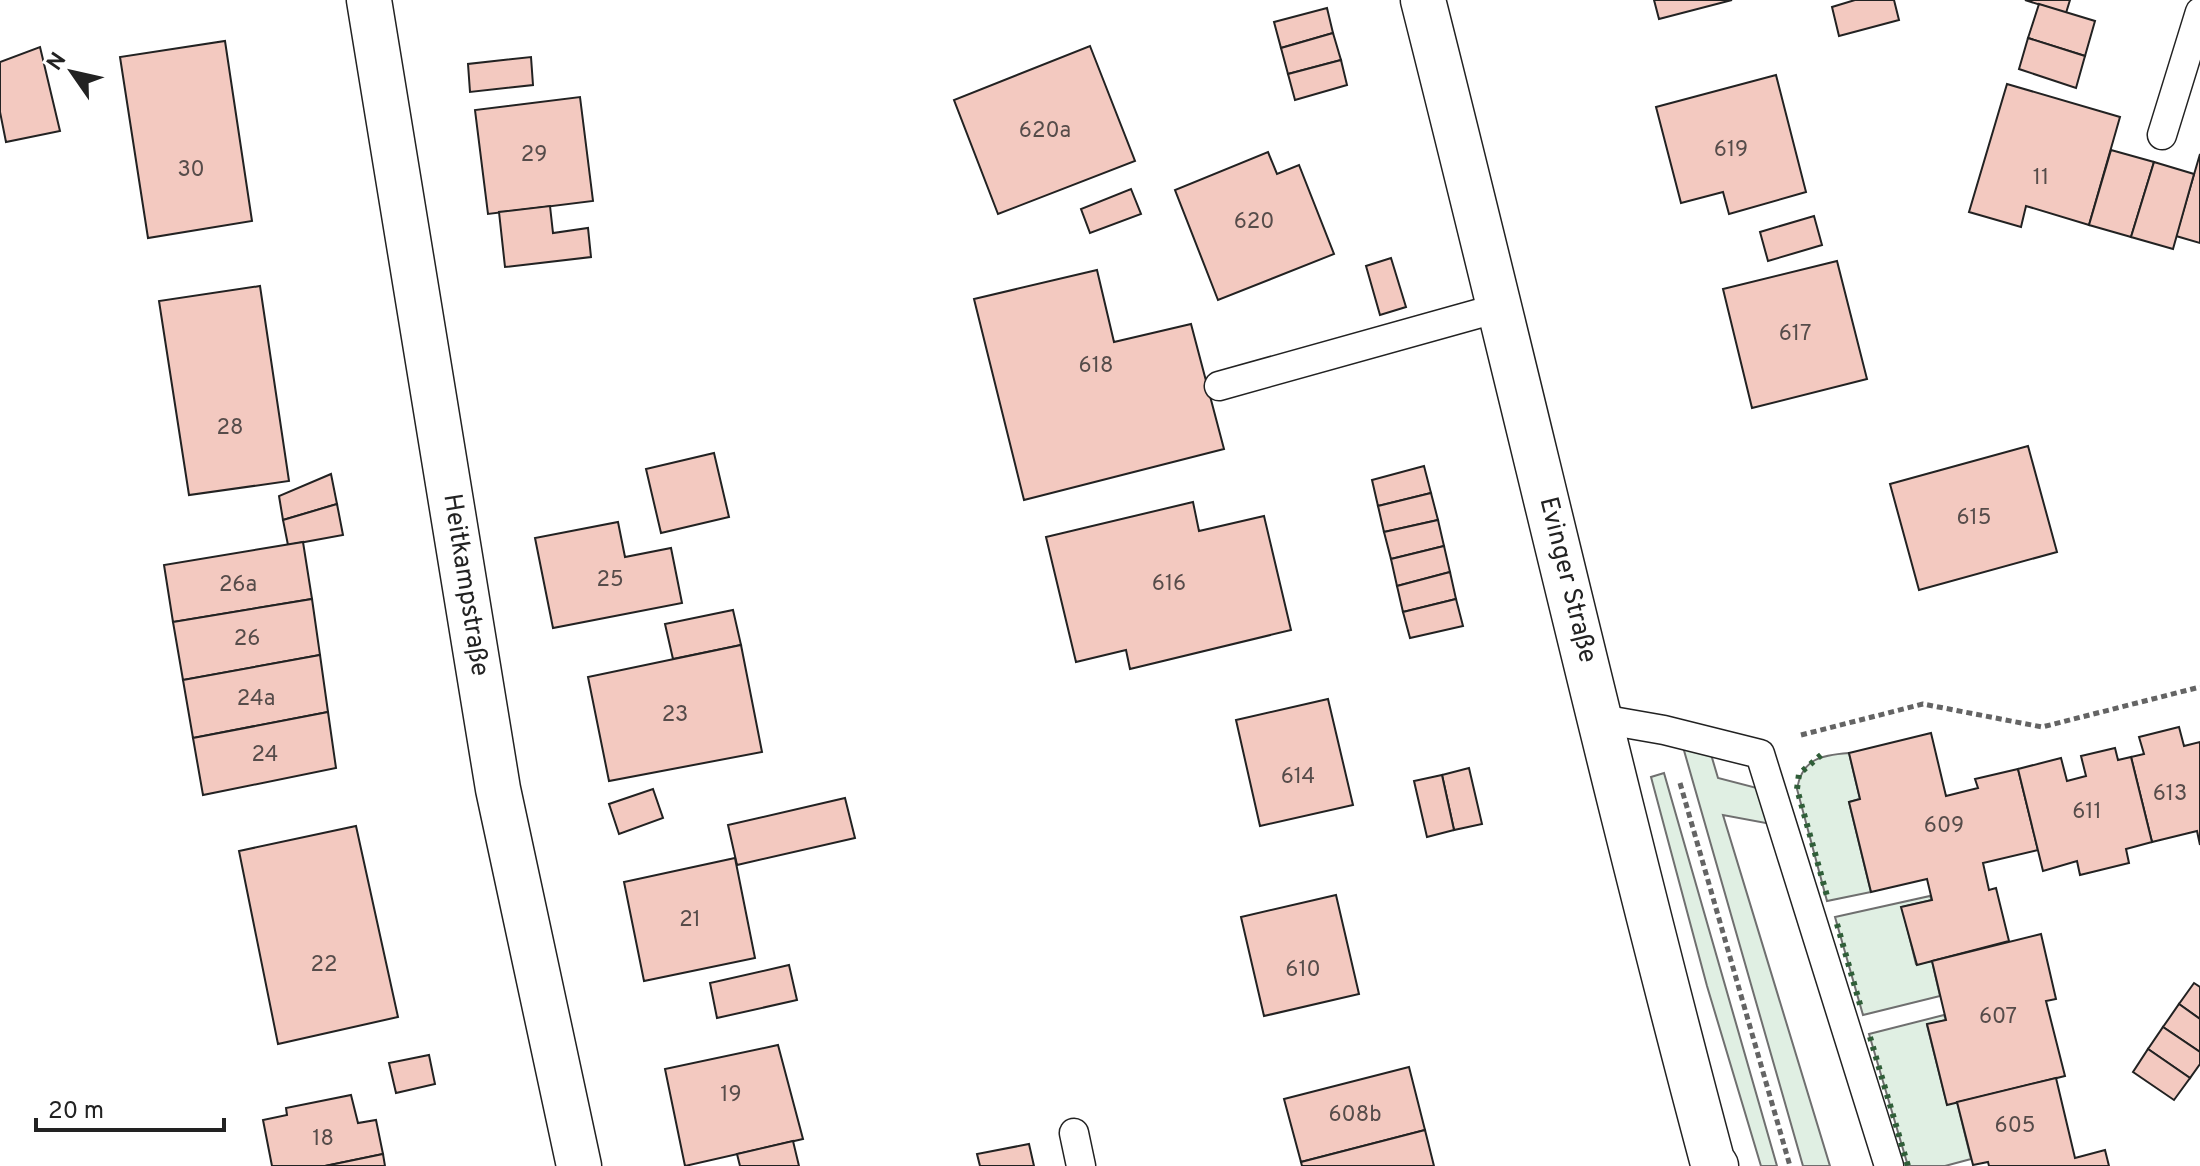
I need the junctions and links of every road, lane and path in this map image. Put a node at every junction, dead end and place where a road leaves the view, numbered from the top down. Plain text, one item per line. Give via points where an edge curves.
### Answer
1 (369, 0) edge
2 (1423, 0) edge
3 (2200, 12) edge
4 (2162, 135) dead end
5 (1502, 307) junction
6 (1219, 386) dead end
7 (2200, 687) edge
8 (1601, 719) junction
9 (1664, 730) junction
10 (1760, 754) junction
11 (1074, 1133) dead end
12 (1713, 1164) edge
13 (579, 1166) edge
14 (1081, 1166) edge
15 (1790, 1166) edge
16 (1889, 1166) edge

1 - 13 main road, Heitkampstraße via 498,789
2 - 5 main road, Evinger Straße
3 - 4 lane
5 - 6 lane
5 - 8 main road, Evinger Straße
7 - 10 path via 2042,727 1923,704 1806,733
8 - 9 lane
8 - 12 main road, Evinger Straße
9 - 10 lane
9 - 15 path
10 - 16 lane
11 - 14 lane

